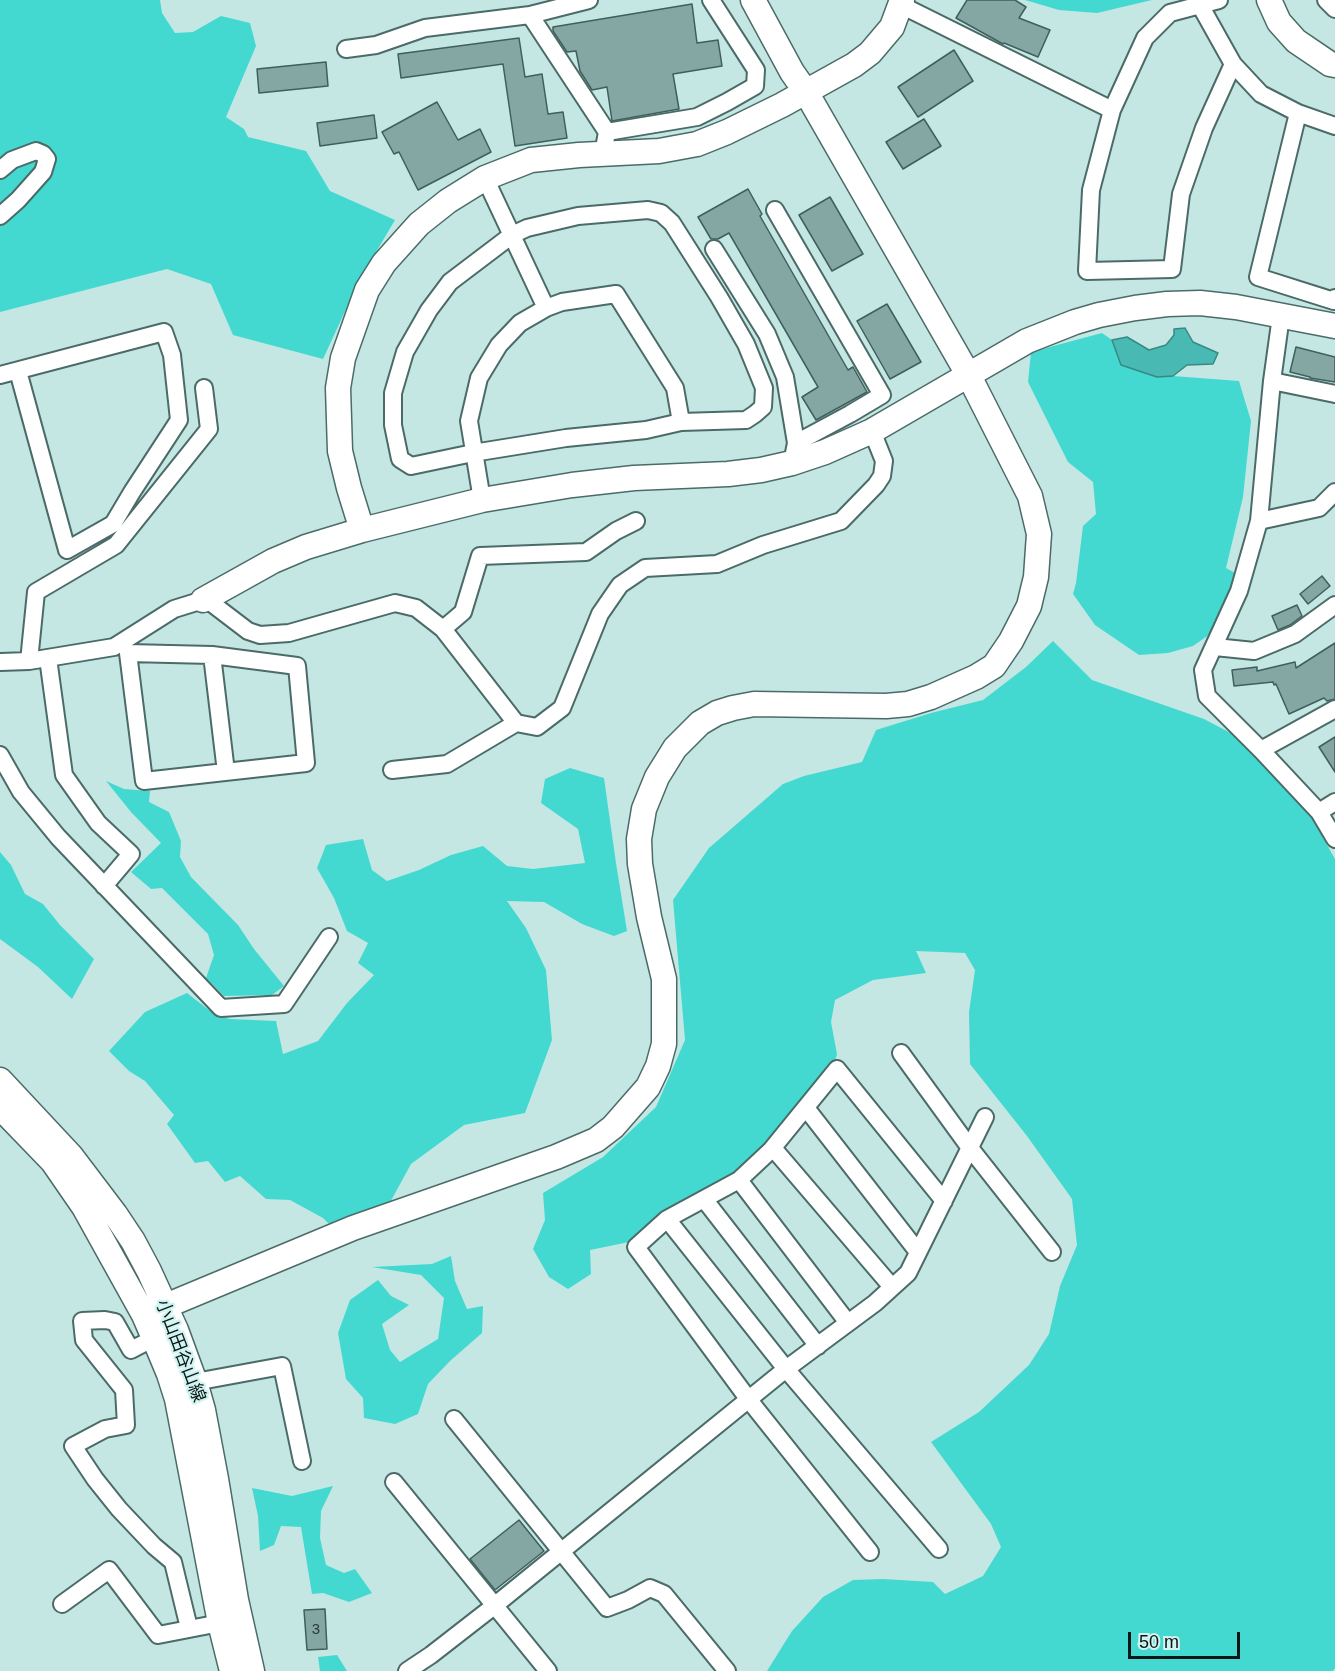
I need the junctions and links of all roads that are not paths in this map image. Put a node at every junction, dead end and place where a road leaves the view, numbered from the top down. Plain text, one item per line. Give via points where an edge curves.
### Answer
1 (589, 0) edge
2 (711, 0) edge
3 (753, 0) edge
4 (1219, 0) edge
5 (1269, 0) edge
6 (1326, 0) edge
7 (902, 2) edge
8 (1200, 5) junction
9 (1335, 9) edge
10 (530, 15) junction
11 (346, 50) dead end
12 (1233, 64) junction
13 (1335, 65) edge
14 (806, 92) junction
15 (1112, 110) junction
16 (1298, 113) junction
17 (1335, 126) edge
18 (605, 143) junction
19 (0, 170) edge
20 (485, 178) junction
21 (775, 210) dead end
22 (0, 216) edge
23 (512, 235) junction
24 (714, 249) dead end
25 (1335, 298) edge
26 (546, 308) junction
27 (1281, 316) junction
28 (1335, 326) edge
29 (18, 371) junction
30 (0, 375) edge
31 (969, 376) junction
32 (1272, 381) junction
33 (204, 388) dead end
34 (1335, 394) edge
35 (681, 422) junction
36 (872, 431) junction
37 (473, 453) junction
38 (794, 453) junction
39 (1335, 492) edge
40 (482, 500) junction
41 (636, 521) dead end
42 (1259, 521) junction
43 (362, 530) junction
44 (203, 600) junction
45 (1335, 605) edge
46 (443, 629) junction
47 (1215, 647) junction
48 (121, 650) junction
49 (212, 655) junction
50 (48, 658) junction
51 (0, 662) edge
52 (29, 662) junction
53 (1335, 710) edge
54 (516, 723) junction
55 (1261, 750) junction
56 (0, 755) edge
57 (392, 770) dead end
58 (226, 772) junction
59 (1335, 802) edge
60 (1319, 812) junction
61 (1335, 839) edge
62 (104, 886) junction
63 (329, 937) dead end
64 (901, 1053) dead end
65 (0, 1080) edge
66 (0, 1107) edge
67 (806, 1108) junction
68 (985, 1117) dead end
69 (773, 1148) junction
70 (970, 1148) junction
71 (739, 1180) junction
72 (704, 1199) junction
73 (944, 1201) junction
74 (667, 1219) junction
75 (918, 1252) junction
76 (1052, 1252) dead end
77 (892, 1287) junction
78 (154, 1310) junction
79 (848, 1323) junction
80 (154, 1338) junction
81 (818, 1346) junction
82 (786, 1370) junction
83 (195, 1382) junction
84 (749, 1400) junction
85 (454, 1419) dead end
86 (302, 1461) dead end
87 (394, 1482) dead end
88 (939, 1549) dead end
89 (561, 1552) junction
90 (870, 1552) dead end
91 (62, 1604) dead end
92 (494, 1606) junction
93 (220, 1623) junction
94 (189, 1628) junction
95 (232, 1671) edge
96 (252, 1671) edge
97 (407, 1671) edge
98 (548, 1671) edge
99 (727, 1671) edge

1 - 10 street
2 - 18 street via 756,70 755,86 697,117
3 - 14 street
4 - 8 street
5 - 13 street via 1279,22 1296,41
6 - 9 street
7 - 14 street via 892,27 870,53
7 - 15 street
8 - 12 street
8 - 15 street via 1170,13 1145,38
10 - 11 street via 425,28 376,45
10 - 18 street
12 - 15 street via 1204,128 1181,194 1172,269 1087,271 1091,190
12 - 16 street via 1261,94
14 - 18 street via 697,144 659,151
14 - 31 street
16 - 17 street
16 - 25 street via 1257,277 1334,301
18 - 20 street via 531,160
19 - 22 street via 12,160 36,151 47,159 43,172
20 - 23 street
20 - 43 street via 419,224 384,263 367,290 355,322 342,368 338,421 340,451
21 - 38 street via 882,395
23 - 26 street
23 - 35 street via 578,216 648,210 661,213 672,223 746,344 764,388 763,407 746,420
23 - 37 street via 450,282 405,352 393,393 393,425 400,459 411,466
24 - 38 street via 767,334 785,377
26 - 35 street via 616,294 675,388
26 - 37 street via 520,323 499,345 479,378 469,421
27 - 28 street
27 - 31 street via 1200,303 1135,308 1075,322 1027,341
27 - 32 street
29 - 29 street via 164,332 172,355 179,420 113,524 67,550
29 - 30 street
31 - 36 street
31 - 78 street via 1030,496 1039,534 1029,606 994,666 956,687 908,704 754,704 733,708 700,723 675,748 644,809 639,839 649,917 664,979 664,1044 648,1087 633,1106 596,1140 353,1228
32 - 34 street
32 - 42 street
33 - 52 street via 209,429 116,545 36,592
35 - 37 street
36 - 38 street via 825,452
36 - 54 street via 884,461 882,476 841,520 763,544 717,564 645,568 620,585 600,614 562,708 537,727
37 - 40 street
38 - 40 street via 761,470 572,484
39 - 42 street via 1319,508
40 - 43 street
41 - 46 street via 586,552 480,556 462,612
42 - 47 street via 1239,591
43 - 44 street via 273,561
44 - 46 street via 260,635 289,633 395,603 416,608
44 - 48 street via 174,609
45 - 47 street via 1295,634 1254,651
46 - 54 street
47 - 55 street via 1203,670 1207,696
48 - 49 street
48 - 50 street
48 - 58 street via 144,781
49 - 58 street
49 - 58 street via 297,666 306,763
50 - 52 street
50 - 62 street via 63,775 98,823 131,854
51 - 52 street
53 - 55 street
54 - 57 street via 447,764
55 - 60 street
56 - 62 street via 21,792
59 - 60 street
60 - 61 street
62 - 63 street via 221,1008 284,1004
64 - 70 street
65 - 78 street, 小山田谷山線 via 93,1184 133,1241
66 - 78 street, 小山田谷山線 via 53,1162
67 - 69 street
67 - 73 street via 837,1069
67 - 75 street
68 - 70 street
69 - 71 street
69 - 77 street
70 - 73 street
70 - 76 street
71 - 72 street
71 - 79 street
72 - 74 street
72 - 81 street
73 - 75 street
74 - 82 street
74 - 84 street via 636,1247
75 - 77 street via 908,1273
77 - 79 street
78 - 80 street, 小山田谷山線
78 - 83 street, 小山田谷山線 via 176,1330
79 - 81 street
80 - 93 street, 小山田谷山線 via 177,1399
80 - 94 street via 131,1350 115,1322 82,1322 84,1340 124,1390 126,1425 105,1429 73,1446 118,1509 173,1562
81 - 82 street
82 - 84 street
82 - 88 street
83 - 86 street via 282,1366
83 - 96 street, 小山田谷山線
84 - 89 street
84 - 90 street
85 - 89 street
87 - 92 street
89 - 92 street
89 - 99 street via 607,1608 650,1588 664,1594
91 - 94 street via 109,1570 158,1635
92 - 97 street
92 - 98 street
93 - 94 street
93 - 95 street, 小山田谷山線

